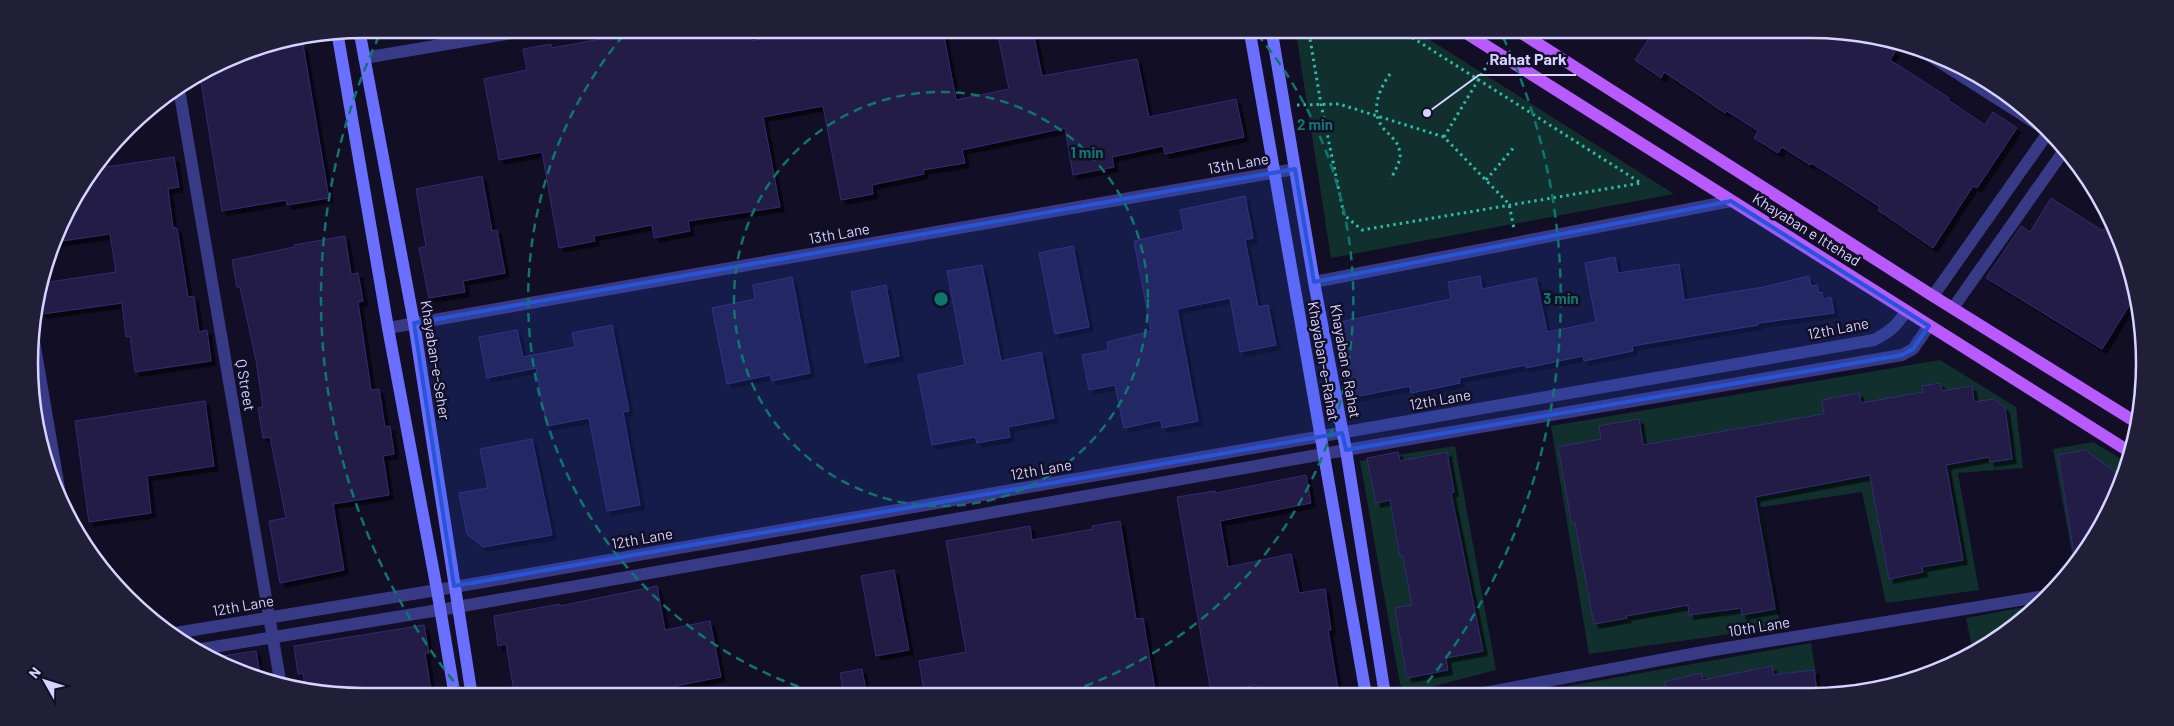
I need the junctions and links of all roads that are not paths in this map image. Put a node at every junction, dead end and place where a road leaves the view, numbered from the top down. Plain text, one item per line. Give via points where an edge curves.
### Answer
1 (338, 38) edge
2 (361, 38) edge
3 (487, 38) edge
4 (1251, 38) edge
5 (1273, 38) edge
6 (1472, 38) edge
7 (1529, 38) edge
8 (364, 58) junction
9 (1951, 69) edge
10 (180, 94) edge
11 (2013, 108) edge
12 (2046, 138) edge
13 (2061, 155) edge
14 (1295, 169) junction
15 (1275, 173) junction
16 (1731, 200) junction
17 (1314, 282) junction
18 (1933, 296) junction
19 (1953, 308) junction
20 (1906, 311) junction
21 (414, 323) junction
22 (1929, 326) junction
23 (388, 328) junction
24 (38, 360) edge
25 (2131, 419) edge
26 (1342, 433) junction
27 (1321, 437) junction
28 (2125, 449) edge
29 (1346, 450) junction
30 (1324, 454) junction
31 (56, 472) edge
32 (454, 586) junction
33 (437, 590) junction
34 (2038, 596) edge
35 (457, 607) junction
36 (440, 609) junction
37 (269, 618) junction
38 (180, 632) edge
39 (272, 636) junction
40 (206, 648) edge
41 (280, 677) edge
42 (453, 688) edge
43 (470, 688) edge
44 (1365, 688) edge
45 (1384, 688) edge
46 (1510, 688) edge

1 - 23 street
2 - 8 street, Khayaban-e-Seher
3 - 8 street
4 - 15 street, Khayaban-e-Rahat
5 - 14 street, Khayaban e Rahat
6 - 16 main road, Khayaban e Ittehad
7 - 18 main road, Khayaban e Ittehad
8 - 21 street, Khayaban-e-Seher
9 - 11 street
10 - 37 street, Q Street
12 - 18 street
13 - 19 street
14 - 15 street, 13th Lane
14 - 17 street, Khayaban e Rahat
15 - 21 street, 13th Lane
15 - 27 street, Khayaban-e-Rahat
16 - 17 street
16 - 20 main road, Khayaban e Ittehad
17 - 26 street, Khayaban e Rahat
18 - 19 main road, Khayaban e Ittehad
19 - 25 main road, Khayaban e Ittehad
20 - 22 main road, Khayaban e Ittehad
20 - 26 street, 12th Lane via 1898,324 1874,340
21 - 23 street, 13th Lane
21 - 32 street, Khayaban-e-Seher
22 - 28 main road, Khayaban e Ittehad
22 - 29 street via 1914,349 1902,355
23 - 33 street
24 - 31 street
26 - 27 street, 12th Lane
26 - 29 street, Khayaban e Rahat
27 - 30 street, Khayaban-e-Rahat
27 - 32 street, 12th Lane
29 - 30 street
29 - 45 street, Khayaban e Rahat
30 - 35 street
30 - 44 street, Khayaban-e-Rahat
32 - 33 street, 12th Lane
32 - 35 street, Khayaban-e-Seher
33 - 36 street
33 - 37 street, 12th Lane
34 - 46 street, 10th Lane via 1708,651
35 - 36 street
35 - 43 street, Khayaban-e-Seher
36 - 39 street
36 - 42 street
37 - 38 street, 12th Lane
37 - 39 street, Q Street
39 - 40 street
39 - 41 street, Q Street

